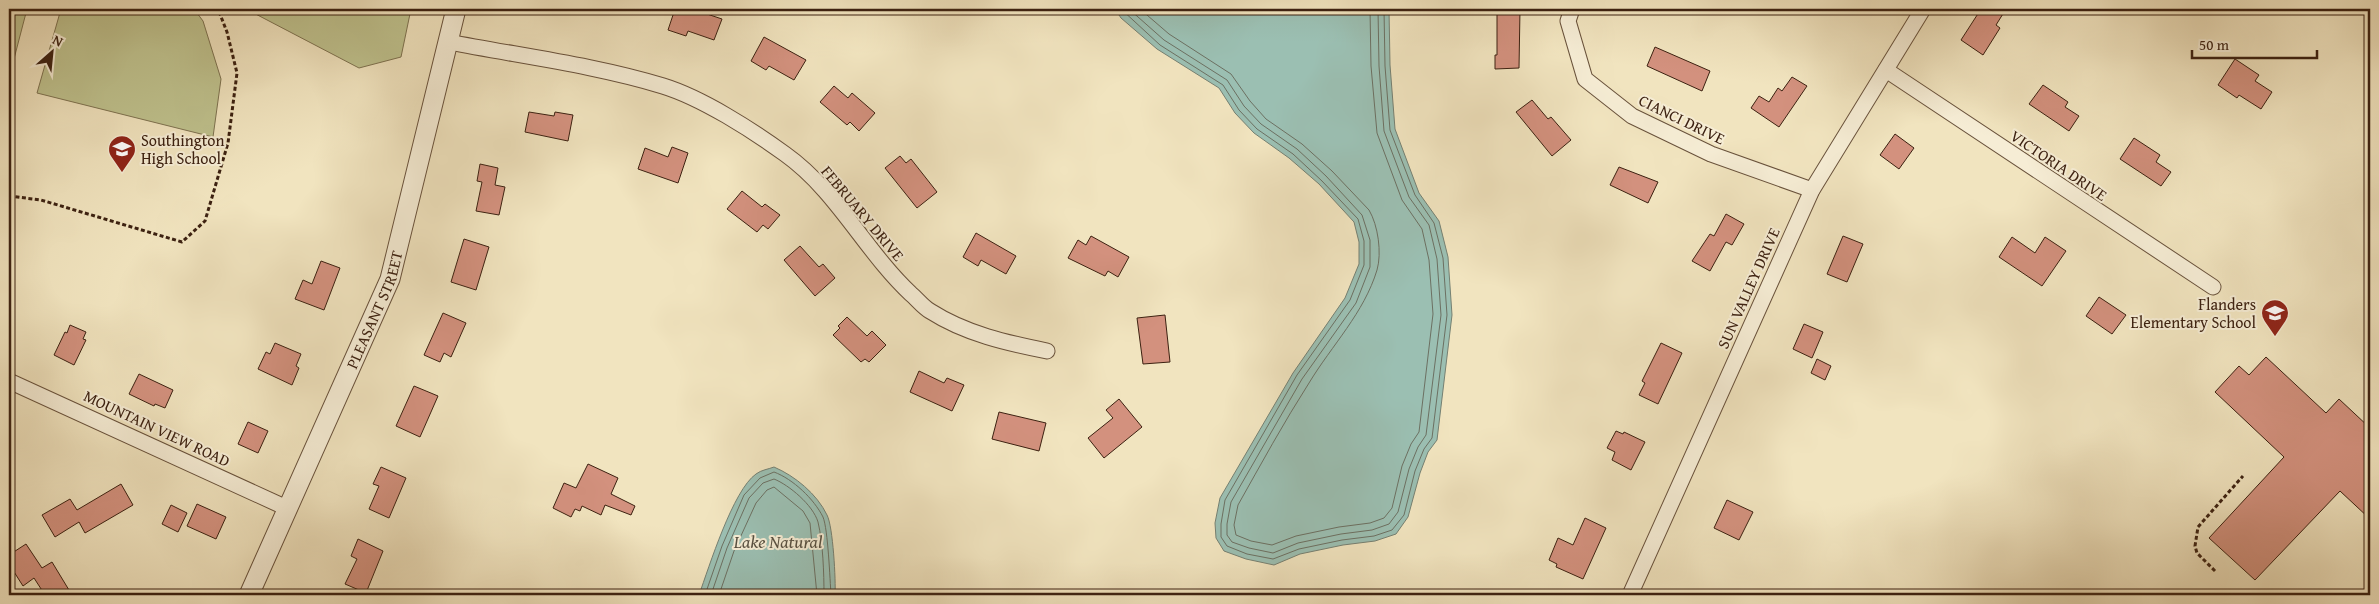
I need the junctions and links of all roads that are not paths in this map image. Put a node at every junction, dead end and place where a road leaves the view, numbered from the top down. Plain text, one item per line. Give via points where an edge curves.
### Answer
1 (456, 9) edge
2 (1572, 9) edge
3 (1923, 9) edge
4 (449, 42) junction
5 (1886, 70) junction
6 (1812, 190) junction
7 (2214, 288) dead end
8 (1047, 351) dead end
9 (9, 381) edge
10 (289, 509) junction
11 (249, 595) edge
12 (1630, 595) edge

1 - 4 street, PLEASANT STREET
2 - 6 street, CIANCI DRIVE via 1568,22 1585,79 1632,116 1711,154
3 - 5 street, SUN VALLEY DRIVE
4 - 8 street, FEBRUARY DRIVE via 655,84 708,107 754,132 824,189 894,278 930,311 999,341
4 - 10 street, PLEASANT STREET via 390,278
5 - 6 street, SUN VALLEY DRIVE
5 - 7 street, VICTORIA DRIVE
6 - 12 street, SUN VALLEY DRIVE
9 - 10 street, MOUNTAIN VIEW ROAD
10 - 11 street, PLEASANT STREET

